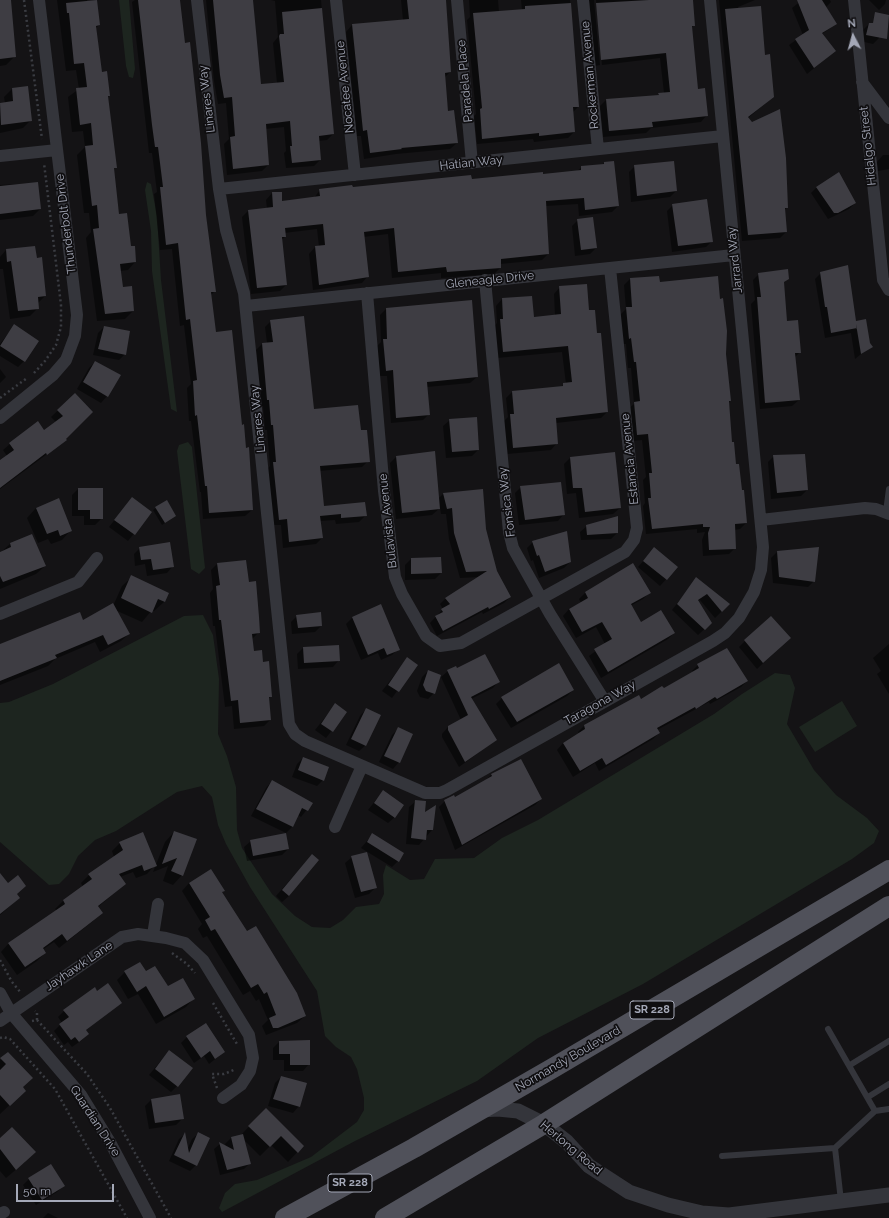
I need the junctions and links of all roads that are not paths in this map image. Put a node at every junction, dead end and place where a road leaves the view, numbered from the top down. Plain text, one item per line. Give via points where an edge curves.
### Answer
1 (39, 0) edge
2 (197, 0) edge
3 (336, 0) edge
4 (457, 0) edge
5 (583, 0) edge
6 (710, 0) edge
7 (854, 0) edge
8 (862, 82) junction
9 (889, 118) edge
10 (723, 136) junction
11 (598, 149) junction
12 (57, 150) junction
13 (0, 156) edge
14 (472, 163) junction
15 (355, 175) junction
16 (219, 189) junction
17 (734, 255) junction
18 (610, 268) junction
19 (485, 280) junction
20 (889, 290) edge
21 (367, 293) junction
22 (246, 306) junction
23 (0, 418) edge
24 (889, 489) edge
25 (887, 513) edge
26 (761, 520) junction
27 (97, 558) dead end
28 (542, 599) junction
29 (0, 614) edge
30 (604, 700) junction
31 (362, 766) junction
32 (335, 827) dead end
33 (889, 870) edge
34 (158, 904) dead end
35 (889, 906) edge
36 (153, 936) junction
37 (1, 994) edge
38 (11, 1013) junction
39 (0, 1021) edge
40 (828, 1028) dead end
41 (889, 1041) edge
42 (850, 1065) junction
43 (889, 1084) edge
44 (868, 1097) junction
45 (223, 1098) road end
46 (889, 1109) edge
47 (479, 1110) junction
48 (876, 1111) junction
49 (544, 1124) junction
50 (835, 1148) junction
51 (722, 1156) dead end
52 (889, 1195) edge
53 (841, 1201) junction
54 (772, 1214) edge
55 (723, 1216) edge
56 (150, 1218) edge
57 (285, 1218) edge
58 (385, 1218) edge

1 - 12 street, Thunderbolt Drive
2 - 16 street, Linares Way
3 - 15 street, Nocatee Avenue
4 - 14 street, Paradela Place
5 - 11 street, Rockerman Avenue
6 - 10 street, Jarrard Way
7 - 8 street, Hidalgo Street
8 - 9 street
8 - 20 street, Hidalgo Street via 883,280
10 - 11 street, Hatian Way
10 - 17 street, Jarrard Way
11 - 14 street, Hatian Way
12 - 13 street
12 - 23 street, Thunderbolt Drive via 77,314 75,336 66,360 53,375
14 - 15 street, Hatian Way
15 - 16 street, Hatian Way
16 - 22 street, Linares Way via 226,230
17 - 18 street, Gleneagle Drive
17 - 26 street, Jarrard Way
18 - 19 street, Gleneagle Drive
18 - 28 street, Estancia Avenue via 637,528 634,540 625,552
19 - 21 street, Gleneagle Drive
19 - 28 street, Fonsica Way via 509,532 513,548
21 - 22 street, Gleneagle Drive
21 - 28 street, Bulavista Avenue via 395,577 426,636 440,646 461,643
22 - 31 street, Linares Way via 289,724 295,734 305,741
24 - 25 lane
25 - 26 street via 865,508
26 - 30 street, Taragona Way via 761,570 754,592 740,618 713,641
27 - 29 street via 78,582
28 - 30 street, Fonsica Way
30 - 31 street, Taragona Way via 440,792 424,793
31 - 32 street
33 - 47 main road, Normandy Boulevard / SR 228
34 - 36 street
35 - 49 main road
36 - 38 street, Jayhawk Lane via 138,934 122,937
36 - 45 street, Jayhawk Lane via 185,943 203,960 248,1035 253,1058 250,1071 241,1085
37 - 38 street, Guardian Drive
38 - 39 street, Jayhawk Lane
38 - 56 street, Guardian Drive via 81,1095 111,1144
40 - 42 lane
41 - 42 lane
42 - 44 lane
43 - 44 lane
44 - 48 lane
46 - 48 lane
47 - 49 street, Herlong Road via 518,1111
47 - 57 main road, Normandy Boulevard / SR 228
48 - 50 lane
49 - 55 street, Herlong Road via 567,1142 589,1166 629,1192 668,1206
49 - 58 main road
50 - 51 lane
50 - 53 lane
52 - 53 street, Herlong Road
53 - 54 street, Herlong Road
54 - 55 street, Herlong Road

